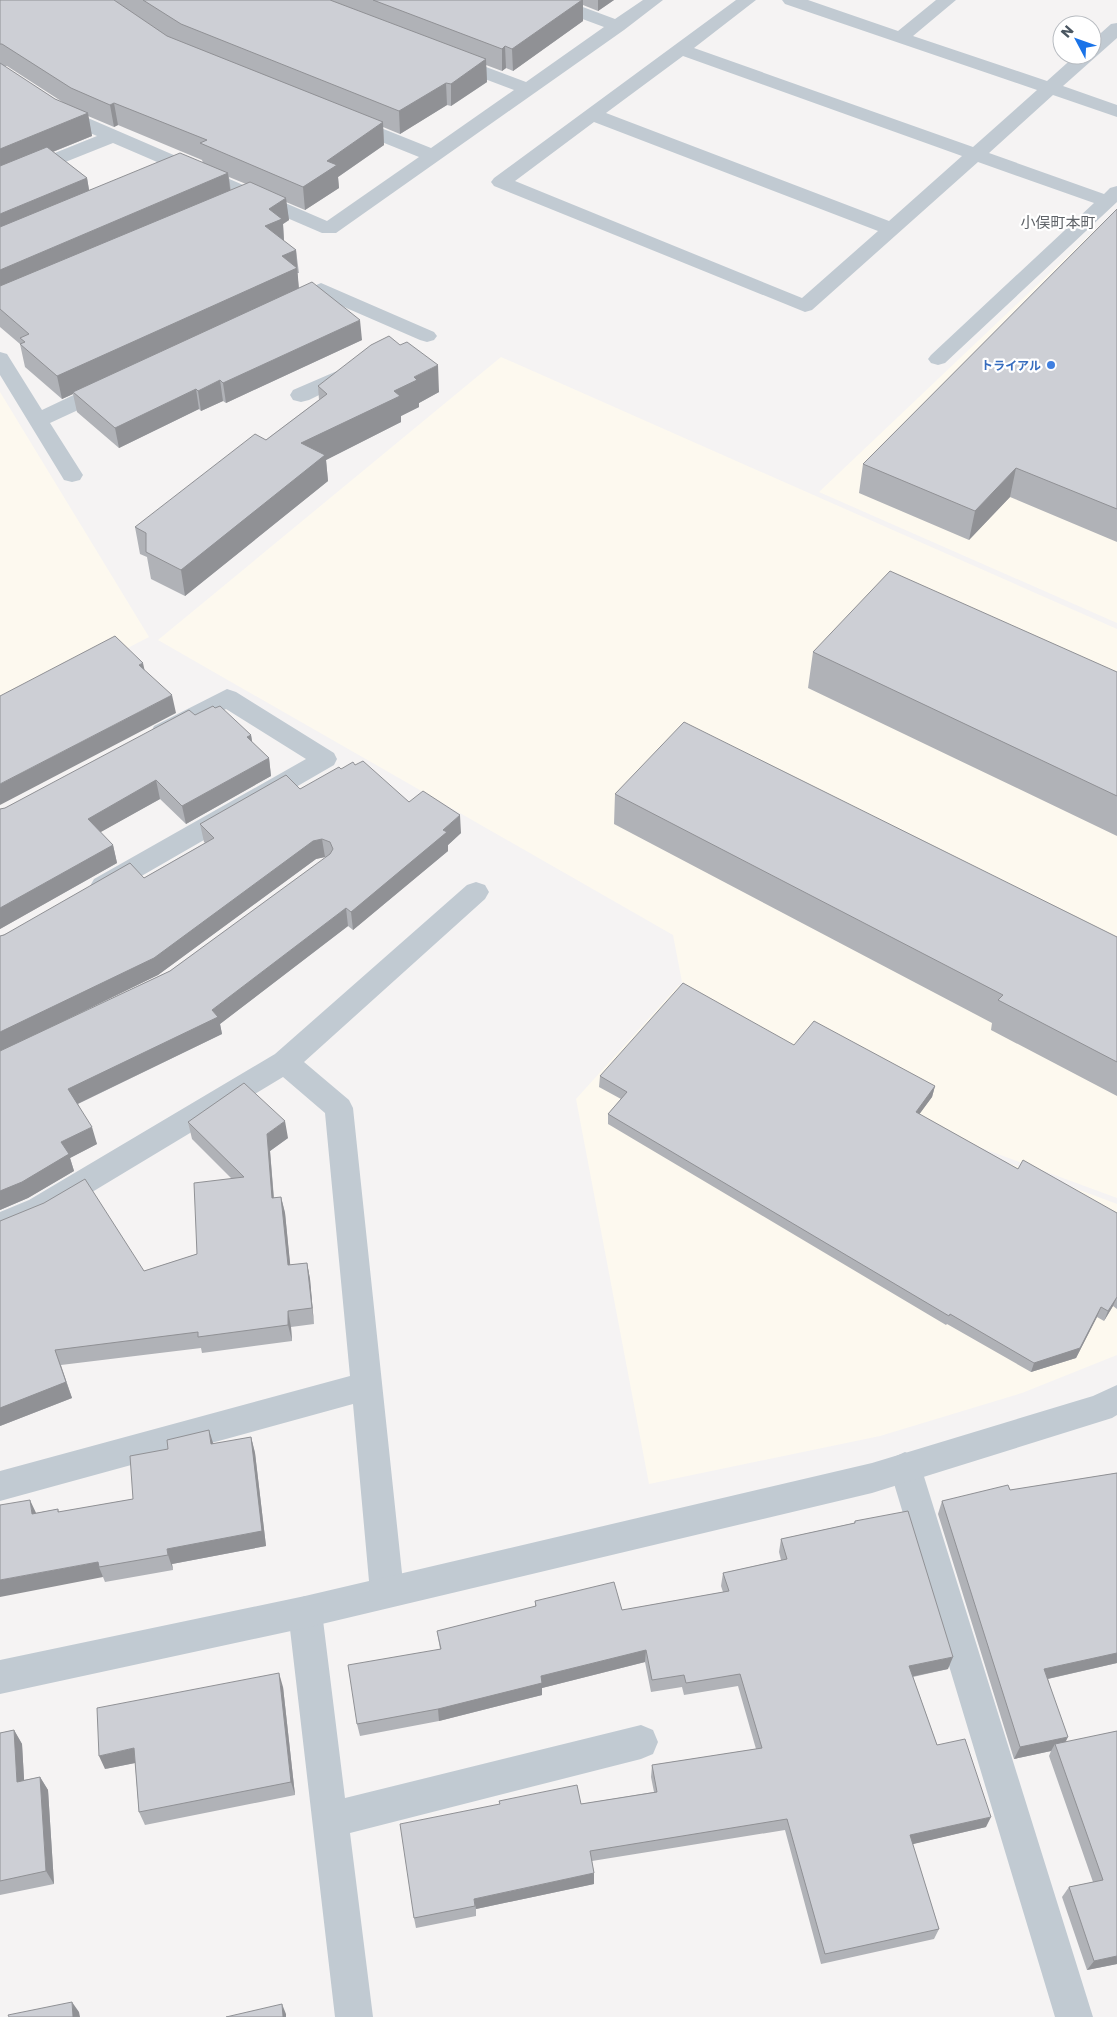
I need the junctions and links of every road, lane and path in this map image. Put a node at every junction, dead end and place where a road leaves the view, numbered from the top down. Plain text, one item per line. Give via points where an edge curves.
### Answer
1 (548, 0) edge
2 (654, 0) edge
3 (747, 0) edge
4 (791, 0) edge
5 (947, 0) edge
6 (618, 26) junction
7 (1117, 28) edge
8 (901, 37) junction
9 (1102, 41) edge
10 (681, 49) junction
11 (435, 54) edge
12 (1076, 65) edge
13 (0, 72) edge
14 (1050, 88) junction
15 (528, 89) junction
16 (1117, 110) edge
17 (593, 115) junction
18 (334, 116) edge
19 (113, 136) junction
20 (975, 154) junction
21 (434, 156) junction
22 (0, 182) edge
23 (253, 196) junction
24 (1112, 196) edge
25 (226, 207) edge
26 (892, 229) junction
27 (268, 314) edge
28 (400, 348) edge
29 (0, 358) edge
30 (938, 358) dead end
31 (373, 361) edge
32 (126, 379) edge
33 (301, 395) dead end
34 (38, 420) junction
35 (72, 475) dead end
36 (140, 744) edge
37 (476, 892) dead end
38 (86, 896) edge
39 (285, 1062) junction
40 (0, 1225) edge
41 (366, 1386) junction
42 (1117, 1399) edge
43 (905, 1467) junction
44 (0, 1486) edge
45 (387, 1592) junction
46 (305, 1612) junction
47 (0, 1677) edge
48 (641, 1742) dead end
49 (330, 1820) junction
50 (354, 2017) edge
51 (1074, 2017) edge

1 - 6 street
2 - 6 street
3 - 10 street
4 - 8 street
5 - 8 street
6 - 15 street
7 - 9 street
8 - 14 street
10 - 17 street
10 - 20 street
11 - 15 street
12 - 14 street
13 - 19 street via 67,116
14 - 16 street
14 - 20 street
15 - 21 street
17 - 26 street
17 - 26 street via 501,182 804,306
18 - 21 street
19 - 22 street
19 - 23 street
20 - 24 street
20 - 26 street
21 - 23 street via 329,229
23 - 25 street
24 - 30 street
27 - 28 street via 321,289 427,336
29 - 34 street
31 - 33 street
32 - 34 street
34 - 35 street
36 - 38 street via 227,698 325,759
37 - 39 street
39 - 40 street via 39,1209
39 - 41 street via 340,1108
41 - 44 street
41 - 45 street
42 - 43 street via 1101,1408
43 - 45 street via 872,1478
43 - 51 street
45 - 46 street
46 - 47 street
46 - 49 street
48 - 49 street
49 - 50 street

